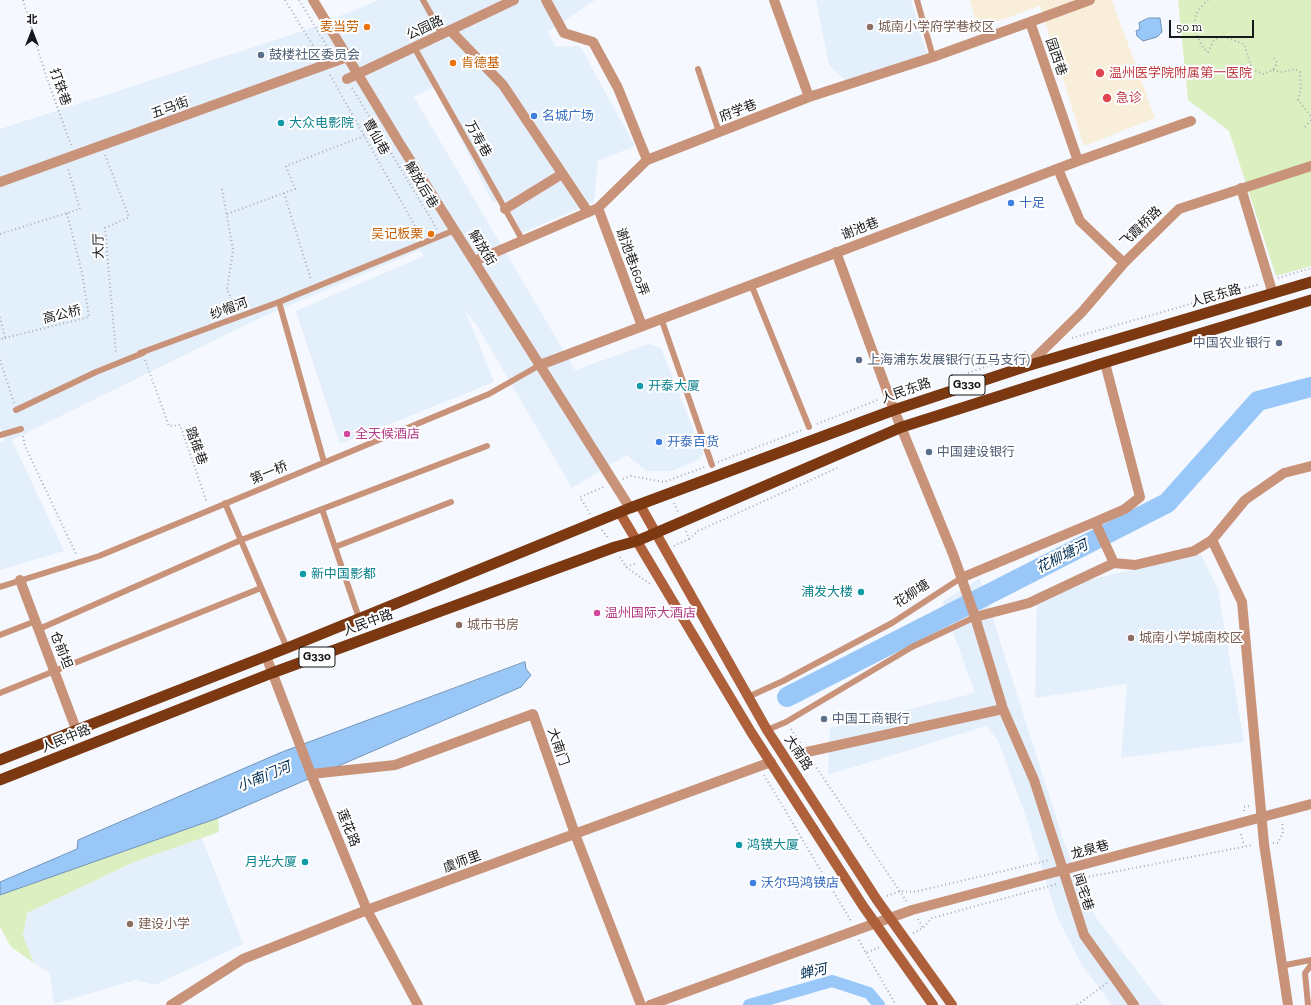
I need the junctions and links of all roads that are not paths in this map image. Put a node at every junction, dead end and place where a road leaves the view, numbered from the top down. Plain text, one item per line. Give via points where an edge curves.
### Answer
1 (313, 0) edge
2 (423, 0) edge
3 (514, 0) edge
4 (546, 0) edge
5 (774, 0) edge
6 (917, 0) edge
7 (1090, 0) edge
8 (1030, 22) junction
9 (446, 32) junction
10 (414, 47) junction
11 (347, 57) junction
12 (932, 57) junction
13 (698, 69) dead end
14 (358, 72) junction
15 (347, 79) road end
16 (809, 97) junction
17 (1191, 121) dead end
18 (719, 132) junction
19 (648, 160) junction
20 (1078, 161) junction
21 (1311, 166) edge
22 (1058, 169) junction
23 (562, 174) junction
24 (0, 182) edge
25 (1241, 188) junction
26 (505, 209) junction
27 (593, 210) junction
28 (455, 230) junction
29 (523, 241) junction
30 (836, 252) junction
31 (475, 261) junction
32 (1124, 262) junction
33 (1311, 282) edge
34 (751, 284) junction
35 (1272, 294) junction
36 (1311, 300) edge
37 (279, 302) junction
38 (661, 318) junction
39 (642, 326) junction
40 (1105, 363) junction
41 (540, 365) junction
42 (1027, 366) junction
43 (16, 410) road end
44 (894, 410) junction
45 (809, 427) dead end
46 (902, 427) junction
47 (21, 429) road end
48 (0, 436) edge
49 (487, 446) dead end
50 (324, 462) junction
51 (712, 464) dead end
52 (1311, 466) edge
53 (451, 502) dead end
54 (226, 503) junction
55 (322, 509) junction
56 (630, 509) junction
57 (1096, 524) junction
58 (656, 533) junction
59 (241, 540) junction
60 (1212, 540) junction
61 (636, 541) junction
62 (335, 547) junction
63 (1114, 563) junction
64 (961, 578) junction
65 (20, 580) junction
66 (0, 587) edge
67 (261, 588) junction
68 (975, 617) junction
69 (359, 618) junction
70 (37, 625) junction
71 (0, 635) edge
72 (287, 648) junction
73 (266, 656) junction
74 (54, 670) junction
75 (272, 673) junction
76 (0, 693) edge
77 (748, 697) junction
78 (1003, 709) junction
79 (765, 727) junction
80 (76, 729) junction
81 (807, 752) road end
82 (0, 760) edge
83 (771, 762) junction
84 (311, 774) junction
85 (0, 780) edge
86 (1311, 804) edge
87 (1262, 818) junction
88 (575, 834) junction
89 (1063, 870) junction
90 (367, 910) junction
91 (890, 918) junction
92 (875, 922) junction
93 (1311, 960) edge
94 (1311, 964) edge
95 (1281, 966) junction
96 (656, 1004) edge
97 (171, 1005) edge
98 (418, 1005) edge
99 (641, 1005) edge
100 (933, 1005) edge
101 (952, 1005) edge
102 (1134, 1005) edge
103 (1288, 1005) edge
104 (1308, 1005) edge

1 - 11 street, 解放街
2 - 9 lane
3 - 9 street, 公园路
4 - 19 street via 564,32 592,42 618,88
5 - 16 street
6 - 12 lane
7 - 8 street
8 - 12 street, 府学巷
8 - 20 street, 园西巷
9 - 10 street, 公园路
9 - 23 street, 谢池巷160弄 via 503,85
10 - 14 street, 公园路
10 - 26 lane, 万寿巷
11 - 14 street, 解放街
11 - 24 street, 五马街
12 - 16 street, 府学巷
13 - 18 lane
14 - 15 street, 公园路
14 - 28 street, 解放街
16 - 18 street, 府学巷
17 - 20 street, 谢池巷
18 - 19 street, 府学巷
19 - 27 street, 府学巷
20 - 22 street, 谢池巷
21 - 25 street, 飞霞桥路
22 - 30 street, 谢池巷
22 - 32 street via 1080,222
23 - 26 street
23 - 27 street, 谢池巷160弄
25 - 32 street, 飞霞桥路 via 1180,209
25 - 35 street
26 - 29 lane, 万寿巷
27 - 29 street, 府学巷
27 - 39 street, 谢池巷160弄
28 - 31 street, 解放街
28 - 37 lane, 纱帽河
29 - 31 street, 府学巷
30 - 34 street, 谢池巷
30 - 44 street, 闻宅巷
31 - 41 street, 解放街
32 - 42 street, 飞霞桥路 via 1082,312
33 - 35 highway, 人民东路 / G330
34 - 38 street, 谢池巷
34 - 45 lane
35 - 42 highway, 人民东路 / G330
36 - 40 highway, G330
37 - 43 lane, 纱帽河 via 140,353 143,353
37 - 50 lane
38 - 39 street, 谢池巷
38 - 51 lane
39 - 41 street, 谢池巷
40 - 46 highway, G330
40 - 57 street, 花柳塘 via 1140,497 1125,509
41 - 50 lane, 第一桥 via 489,394
41 - 56 street, 解放街
42 - 44 highway, 人民东路 / G330
44 - 46 street, 闻宅巷
44 - 56 highway, 人民东路 / G330
46 - 58 highway, G330
46 - 64 street, 闻宅巷
47 - 48 lane
49 - 55 lane
50 - 54 lane, 第一桥
52 - 60 street via 1284,473 1245,500
53 - 62 lane
54 - 59 lane
54 - 65 lane, 第一桥 via 99,556
55 - 59 lane
55 - 62 lane
56 - 58 main road, 大南路
56 - 61 main road
56 - 69 highway, 人民中路 / G330
57 - 63 street
57 - 64 street, 花柳塘
58 - 61 highway, G330
58 - 77 main road, 大南路
59 - 67 lane
59 - 70 lane
60 - 63 street via 1194,551 1136,565
60 - 87 street via 1242,602
61 - 75 highway, 人民中路 / G330 via 607,549
61 - 83 main road
62 - 69 lane
63 - 68 street via 1029,603
64 - 68 street, 闻宅巷
64 - 77 lane, 花柳塘 via 892,623
65 - 66 lane, 第一桥
65 - 70 street, 仓前坦
67 - 72 lane
67 - 74 lane
68 - 78 street, 闻宅巷
68 - 79 lane via 912,647 786,722
69 - 72 highway, 人民中路 / G330
70 - 71 lane
70 - 74 street, 仓前坦
72 - 73 highway, 人民中路 / G330
73 - 75 street, 莲花路
73 - 80 highway, 人民中路 / G330
74 - 76 lane
74 - 80 street, 仓前坦
75 - 84 street, 莲花路
75 - 85 highway, 人民中路 / G330
77 - 79 main road, 大南路
78 - 81 street
78 - 89 street, 闻宅巷 via 1034,780
79 - 91 main road, 大南路
80 - 82 highway, 人民中路 / G330
83 - 88 street, 虞师里
83 - 92 main road
84 - 88 street, 大南门 via 395,766 533,714
84 - 90 street, 莲花路
86 - 87 street, 龙泉巷
87 - 89 street, 龙泉巷
87 - 95 street
88 - 90 street, 虞师里
88 - 99 street, 大南门
89 - 91 street, 龙泉巷
89 - 102 street, 闻宅巷 via 1084,935
90 - 97 street, 虞师里 via 243,958
90 - 98 street, 莲花路
91 - 92 street, 龙泉巷
91 - 101 main road, 大南路
92 - 96 street
92 - 100 main road
93 - 95 lane
94 - 104 lane via 1305,972
95 - 103 street

